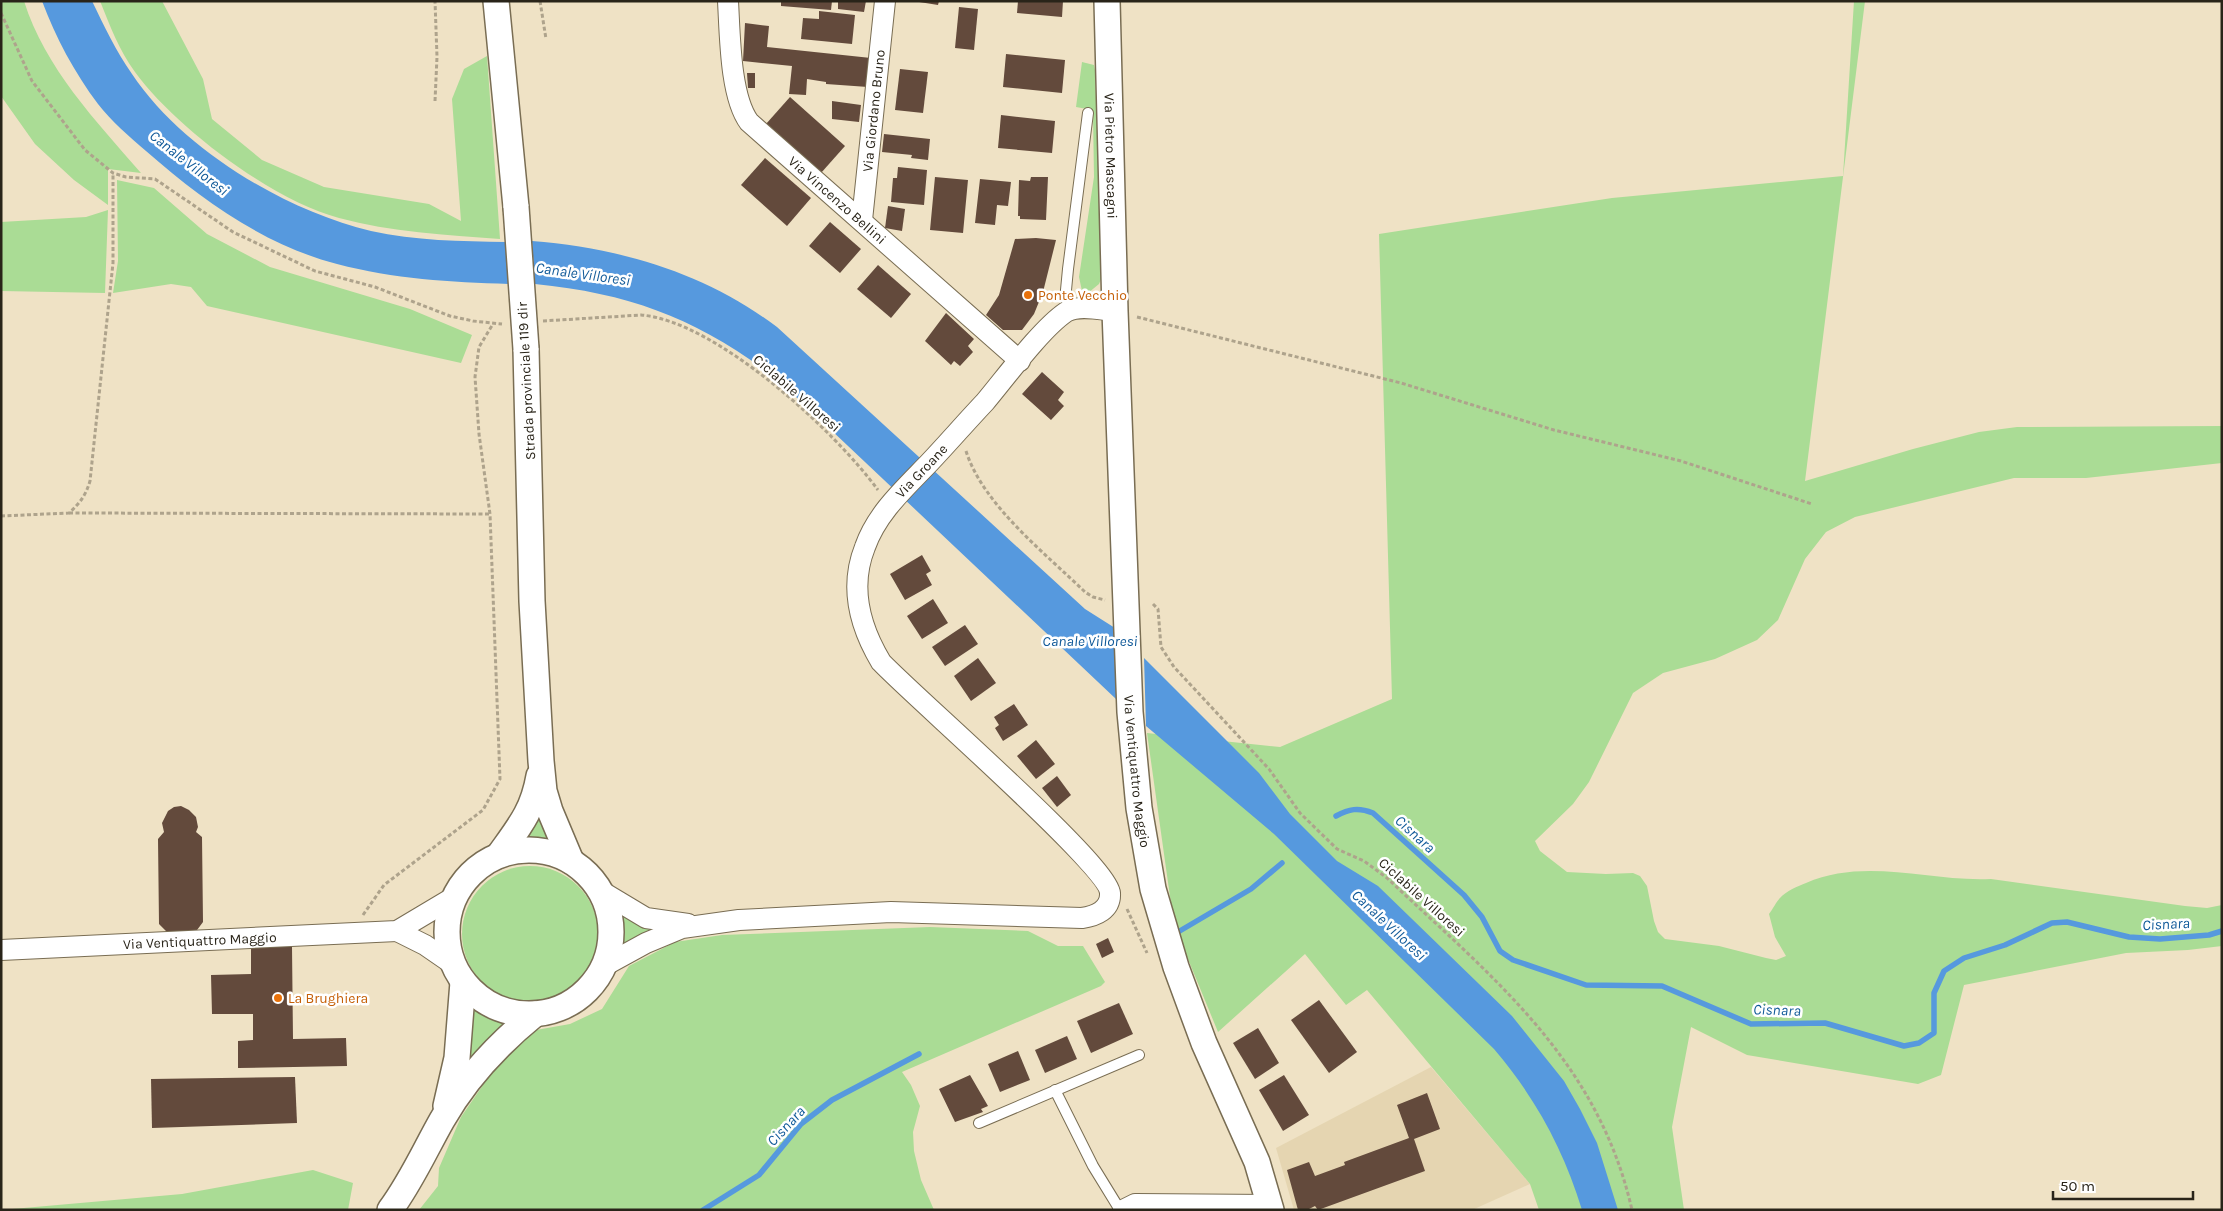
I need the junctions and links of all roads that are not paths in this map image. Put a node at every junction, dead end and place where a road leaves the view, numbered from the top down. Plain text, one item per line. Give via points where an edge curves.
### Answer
1 (496, 1) edge
2 (728, 1) edge
3 (884, 1) edge
4 (1107, 1) edge
5 (1088, 113) dead end
6 (862, 220) junction
7 (1068, 311) junction
8 (1115, 312) junction
9 (1020, 361) junction
10 (541, 761) junction
11 (499, 855) junction
12 (571, 861) junction
13 (601, 891) junction
14 (454, 898) junction
15 (700, 924) junction
16 (397, 931) junction
17 (1, 950) edge
18 (604, 966) junction
19 (459, 973) junction
20 (535, 1014) junction
21 (1139, 1055) dead end
22 (1055, 1090) junction
23 (443, 1118) junction
24 (979, 1123) dead end
25 (1270, 1207) edge
26 (390, 1210) edge
27 (1122, 1210) edge

1 - 10 street, Strada provinciale 119 dir, bridge via 509,121 526,350 532,601
2 - 6 street, Via Vincenzo Bellini via 741,111 762,136
3 - 6 street, Via Giordano Bruno
4 - 8 street, Via Pietro Mascagni
5 - 7 lane via 1068,269
6 - 9 street, Via Vincenzo Bellini
7 - 8 street via 1089,308
7 - 9 street, Via Groane via 1048,328
8 - 25 street, Via Ventiquattro Maggio via 1130,712 1140,818 1163,927 1204,1043 1257,1162
9 - 15 street, Via Groane via 874,525 859,566 858,608 862,626 881,662 1073,844 1108,885 1107,907 1100,913 1082,918 891,912
10 - 11 street, Strada provinciale 119 dir via 537,790 526,818
10 - 12 street, Strada provinciale 119 dir via 544,792
11 - 12 street via 528,849 558,854
11 - 14 street via 472,872
12 - 13 street
13 - 15 street via 646,918
13 - 18 street via 611,928
14 - 16 street, Via Ventiquattro Maggio
14 - 19 street via 447,924 449,952
15 - 18 street via 666,934
16 - 17 street, Via Ventiquattro Maggio
16 - 19 street via 425,945
18 - 20 street via 588,990 576,999 550,1012
19 - 20 street via 488,1003 503,1010
19 - 23 street via 457,1058
20 - 23 street via 494,1048
21 - 22 lane
22 - 24 lane
22 - 27 lane via 1093,1166
23 - 26 street via 401,1196
25 - 27 street via 1135,1204

